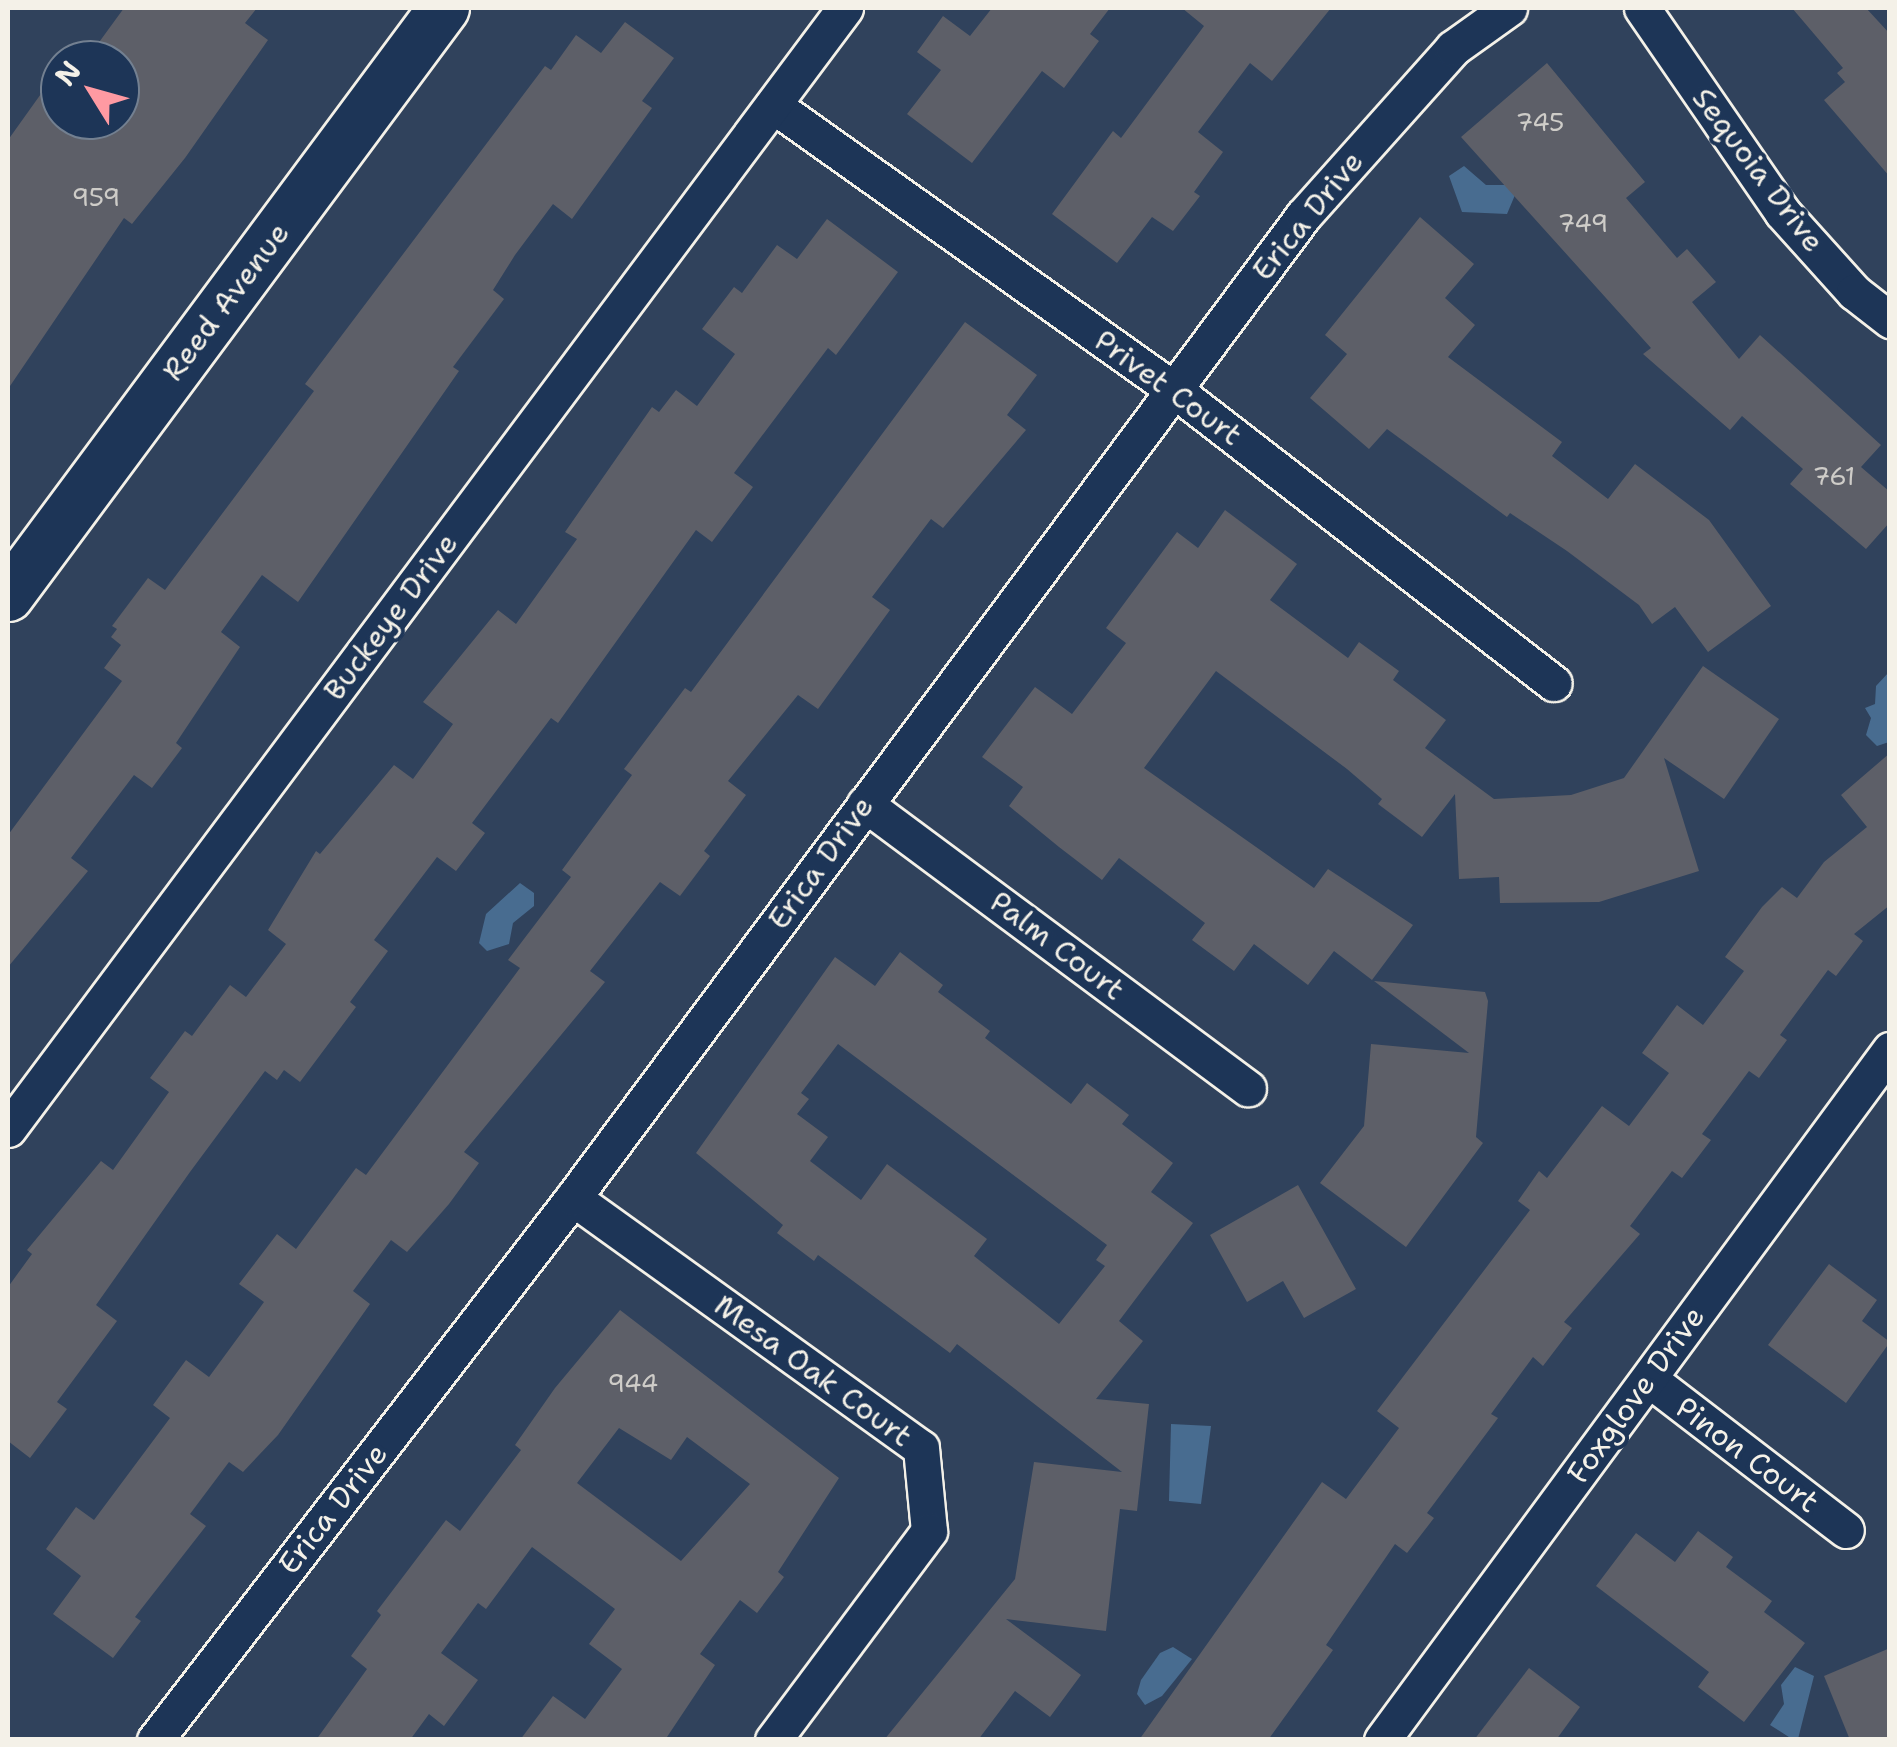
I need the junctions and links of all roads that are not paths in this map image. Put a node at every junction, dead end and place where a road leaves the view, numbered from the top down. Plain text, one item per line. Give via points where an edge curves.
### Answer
1 (444, 8) edge
2 (845, 8) edge
3 (1509, 8) edge
4 (1642, 8) edge
5 (774, 104) junction
6 (1890, 320) edge
7 (1173, 388) junction
8 (8, 596) edge
9 (1554, 683) dead end
10 (865, 804) junction
11 (1890, 1050) edge
12 (1248, 1088) dead end
13 (8, 1129) edge
14 (573, 1198) junction
15 (1648, 1379) junction
16 (1846, 1530) dead end
17 (155, 1740) edge
18 (773, 1740) edge
19 (1382, 1740) edge

1 - 8 main road, Reed Avenue
2 - 5 street, Buckeye Drive
3 - 7 street, Erica Drive via 1453,48 1303,216
4 - 6 street, Sequoia Drive via 1782,212 1854,292
5 - 7 street, Privet Court
5 - 13 street, Buckeye Drive
7 - 9 street, Privet Court
7 - 10 street, Erica Drive
10 - 12 street, Palm Court
10 - 14 street, Erica Drive
11 - 15 street, Foxglove Drive
14 - 17 street, Erica Drive
14 - 18 street, Mesa Oak Court via 921,1448 929,1531
15 - 16 street, Pinon Court
15 - 19 street, Foxglove Drive

